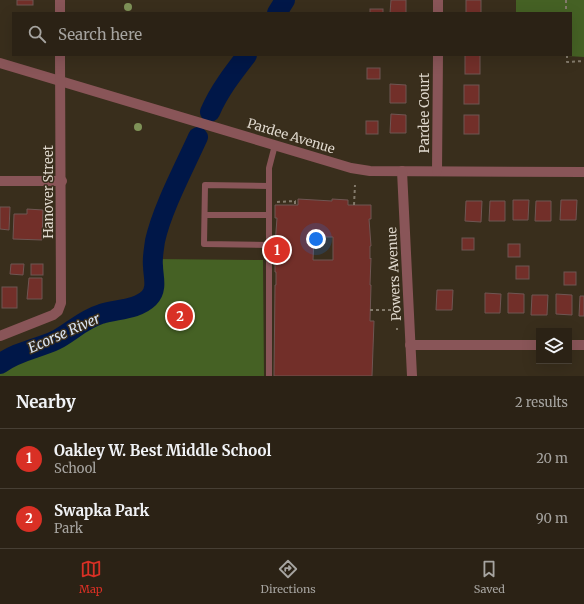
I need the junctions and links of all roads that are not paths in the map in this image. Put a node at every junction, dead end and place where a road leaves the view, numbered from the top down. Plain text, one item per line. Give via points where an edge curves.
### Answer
1 (60, 0) edge
2 (438, 0) edge
3 (60, 12) edge
4 (438, 12) edge
5 (60, 56) edge
6 (438, 56) edge
7 (0, 63) edge
8 (60, 81) junction
9 (275, 145) junction
10 (402, 171) junction
11 (437, 171) junction
12 (584, 172) edge
13 (0, 181) edge
14 (62, 181) junction
15 (269, 186) junction
16 (205, 215) junction
17 (269, 215) junction
18 (269, 245) junction
19 (0, 336) edge
20 (410, 345) junction
21 (536, 345) edge
22 (572, 345) edge
23 (584, 345) edge
24 (269, 376) edge
25 (412, 376) edge

1 - 3 street
2 - 4 street
5 - 8 street, Hanover Street
6 - 11 street, Pardee Court
7 - 8 street, Pardee Avenue
8 - 9 street, Pardee Avenue
8 - 14 street, Hanover Street
9 - 10 street, Pardee Avenue via 351,168
9 - 15 lane via 269,168
10 - 11 street, Pardee Avenue
10 - 20 street, Powers Avenue
11 - 12 street, Pardee Avenue
13 - 14 street
14 - 19 street, Hanover Street via 61,303 58,311
15 - 16 lane via 205,185
15 - 17 lane
16 - 17 lane
16 - 18 lane via 204,244
17 - 18 lane
18 - 24 lane
20 - 21 street
20 - 25 street, Powers Avenue
22 - 23 street

